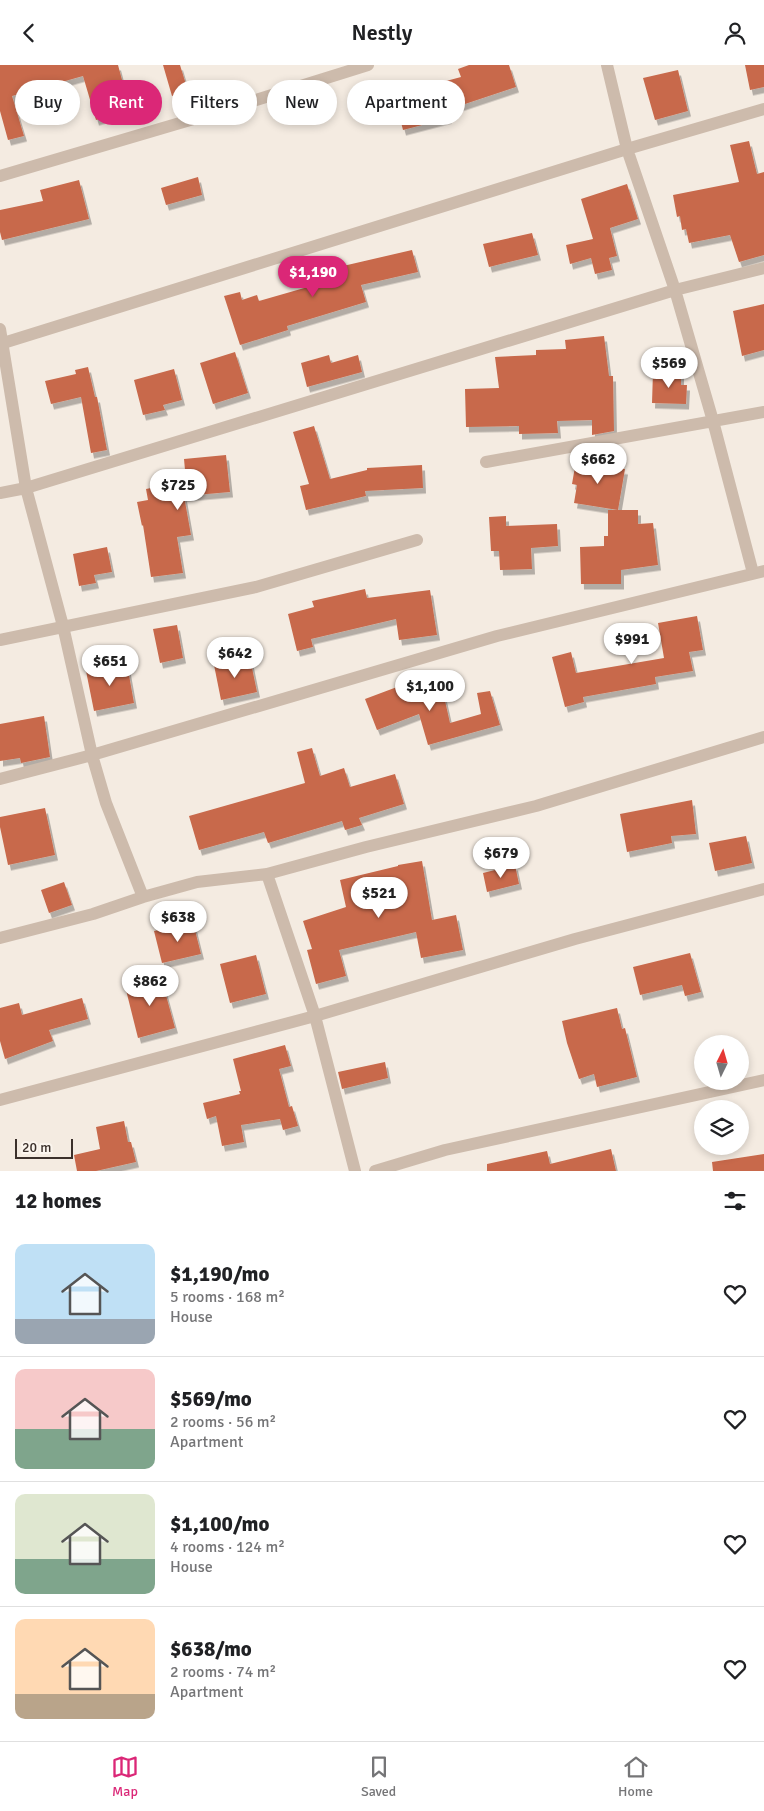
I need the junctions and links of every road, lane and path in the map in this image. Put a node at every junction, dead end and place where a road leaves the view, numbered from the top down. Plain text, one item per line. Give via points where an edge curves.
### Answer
1 (368, 65) edge
2 (607, 65) edge
3 (764, 109) edge
4 (626, 149) junction
5 (0, 176) edge
6 (764, 268) edge
7 (675, 290) junction
8 (0, 329) edge
9 (1, 343) edge
10 (764, 412) edge
11 (713, 421) junction
12 (486, 462) dead end
13 (26, 488) junction
14 (0, 493) edge
15 (417, 540) dead end
16 (761, 574) edge
17 (63, 626) junction
18 (0, 640) edge
19 (764, 737) edge
20 (92, 755) junction
21 (0, 779) edge
22 (267, 874) junction
23 (764, 889) edge
24 (143, 897) junction
25 (0, 938) edge
26 (315, 1016) junction
27 (764, 1080) edge
28 (0, 1101) edge
29 (355, 1171) edge
30 (376, 1171) edge

1 - 5 street
2 - 4 street
3 - 4 street
4 - 7 street
4 - 9 street
6 - 7 street
7 - 11 street
7 - 13 street
8 - 9 street
9 - 13 street
10 - 11 street
11 - 12 street
11 - 16 street
13 - 14 street
13 - 17 street
15 - 17 street via 256,587
16 - 20 street via 497,636
17 - 18 street
17 - 20 street
19 - 22 street via 536,806
20 - 21 street
20 - 24 street via 106,803
22 - 24 street via 197,882
22 - 26 street
23 - 26 street via 575,939
24 - 25 street via 93,914
26 - 28 street
26 - 29 street
27 - 30 street via 445,1150

